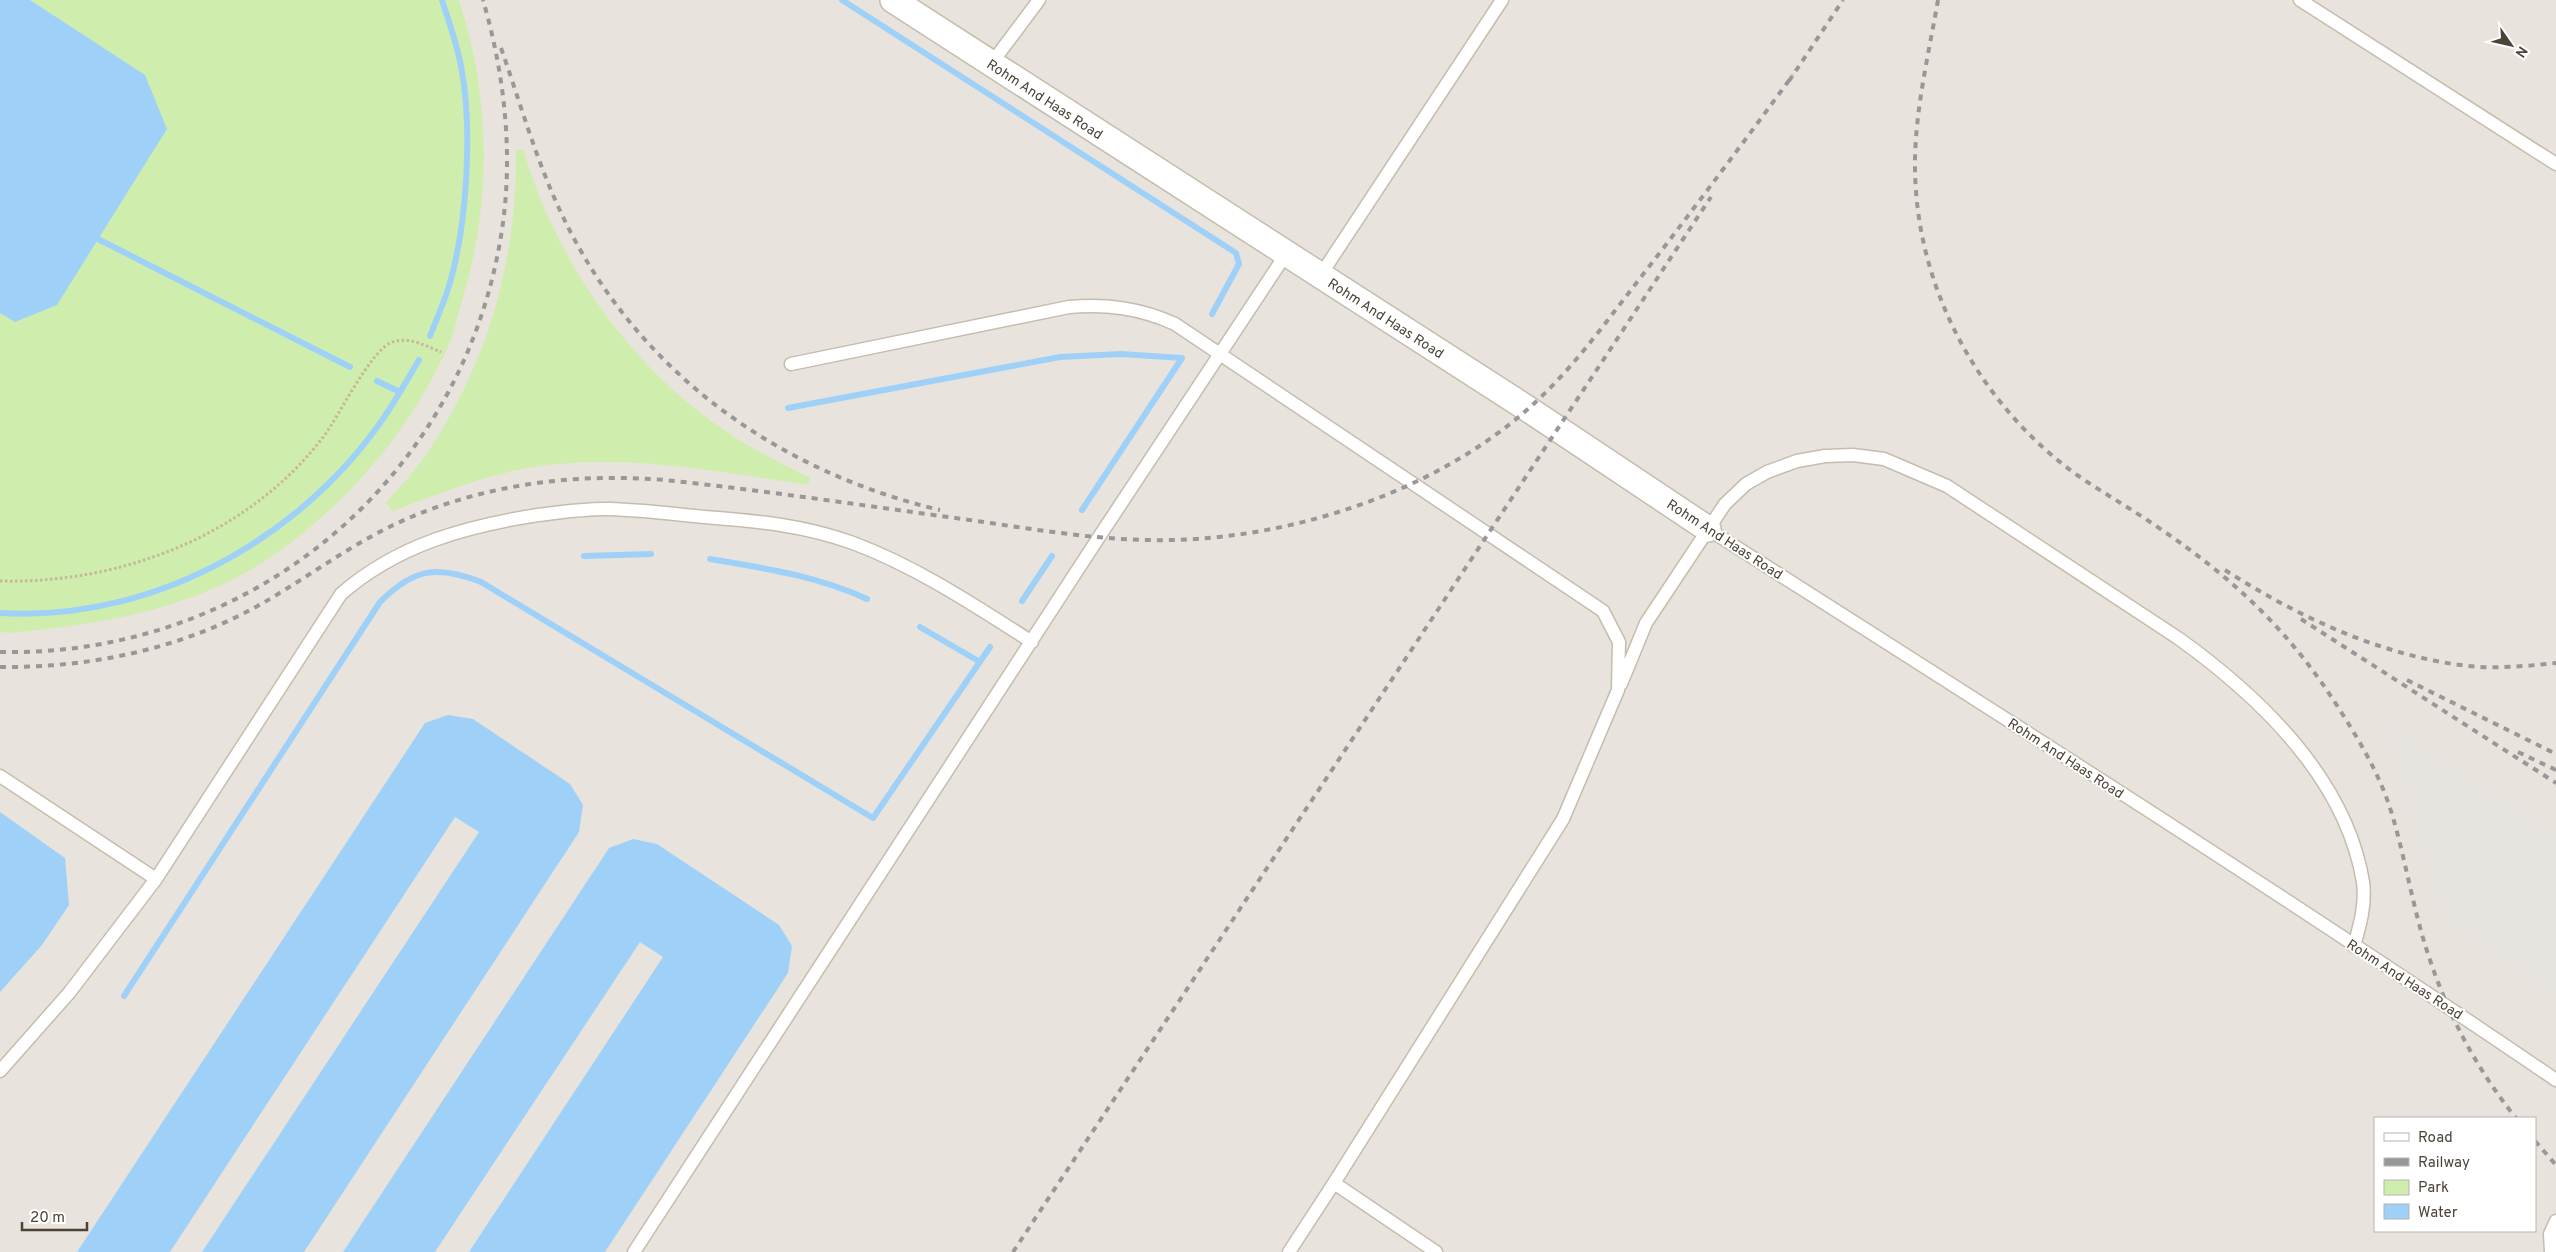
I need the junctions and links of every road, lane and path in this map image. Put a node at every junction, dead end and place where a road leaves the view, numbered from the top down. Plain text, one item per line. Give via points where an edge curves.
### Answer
1 (893, 0) edge
2 (1039, 0) edge
3 (1502, 0) edge
4 (2300, 0) edge
5 (992, 64) junction
6 (2556, 164) edge
7 (1286, 254) junction
8 (1320, 276) junction
9 (441, 352) dead end
10 (1219, 354) junction
11 (791, 364) dead end
12 (1708, 529) junction
13 (0, 581) edge
14 (1032, 642) junction
15 (1618, 690) junction
16 (0, 776) edge
17 (156, 879) junction
18 (2354, 946) junction
19 (0, 1071) edge
20 (2556, 1080) edge
21 (1334, 1183) junction
22 (2556, 1221) edge
23 (634, 1252) edge
24 (1289, 1252) edge
25 (1436, 1252) edge
26 (2551, 1252) edge

1 - 5 street, Rohm And Haas Road
2 - 5 lane
3 - 8 lane
4 - 6 lane
5 - 7 street, Rohm And Haas Road
7 - 8 street, Rohm And Haas Road
7 - 10 lane
8 - 12 street, Rohm And Haas Road
9 - 13 path via 411,341 390,344 374,359 324,436 291,472 255,503 212,531 167,554 125,567 74,578
10 - 11 lane via 1154,314 1126,307 1095,305 1069,307
10 - 14 lane
10 - 15 lane via 1603,611 1619,642
12 - 15 lane via 1646,623
12 - 18 lane, Rohm And Haas Road
12 - 18 lane via 1725,504 1746,484 1797,461 1853,455 1884,460 1947,486 2212,662 2281,730 2316,773 2342,819 2354,850 2363,884 2362,917
14 - 17 lane via 954,592 911,569 854,544 785,524 609,509 570,511 473,528 423,543 392,558 341,594
14 - 23 lane
15 - 21 lane via 1563,820
16 - 17 lane
17 - 19 lane via 69,993
18 - 20 lane, Rohm And Haas Road
21 - 24 lane
21 - 25 lane
22 - 26 lane via 2550,1234

